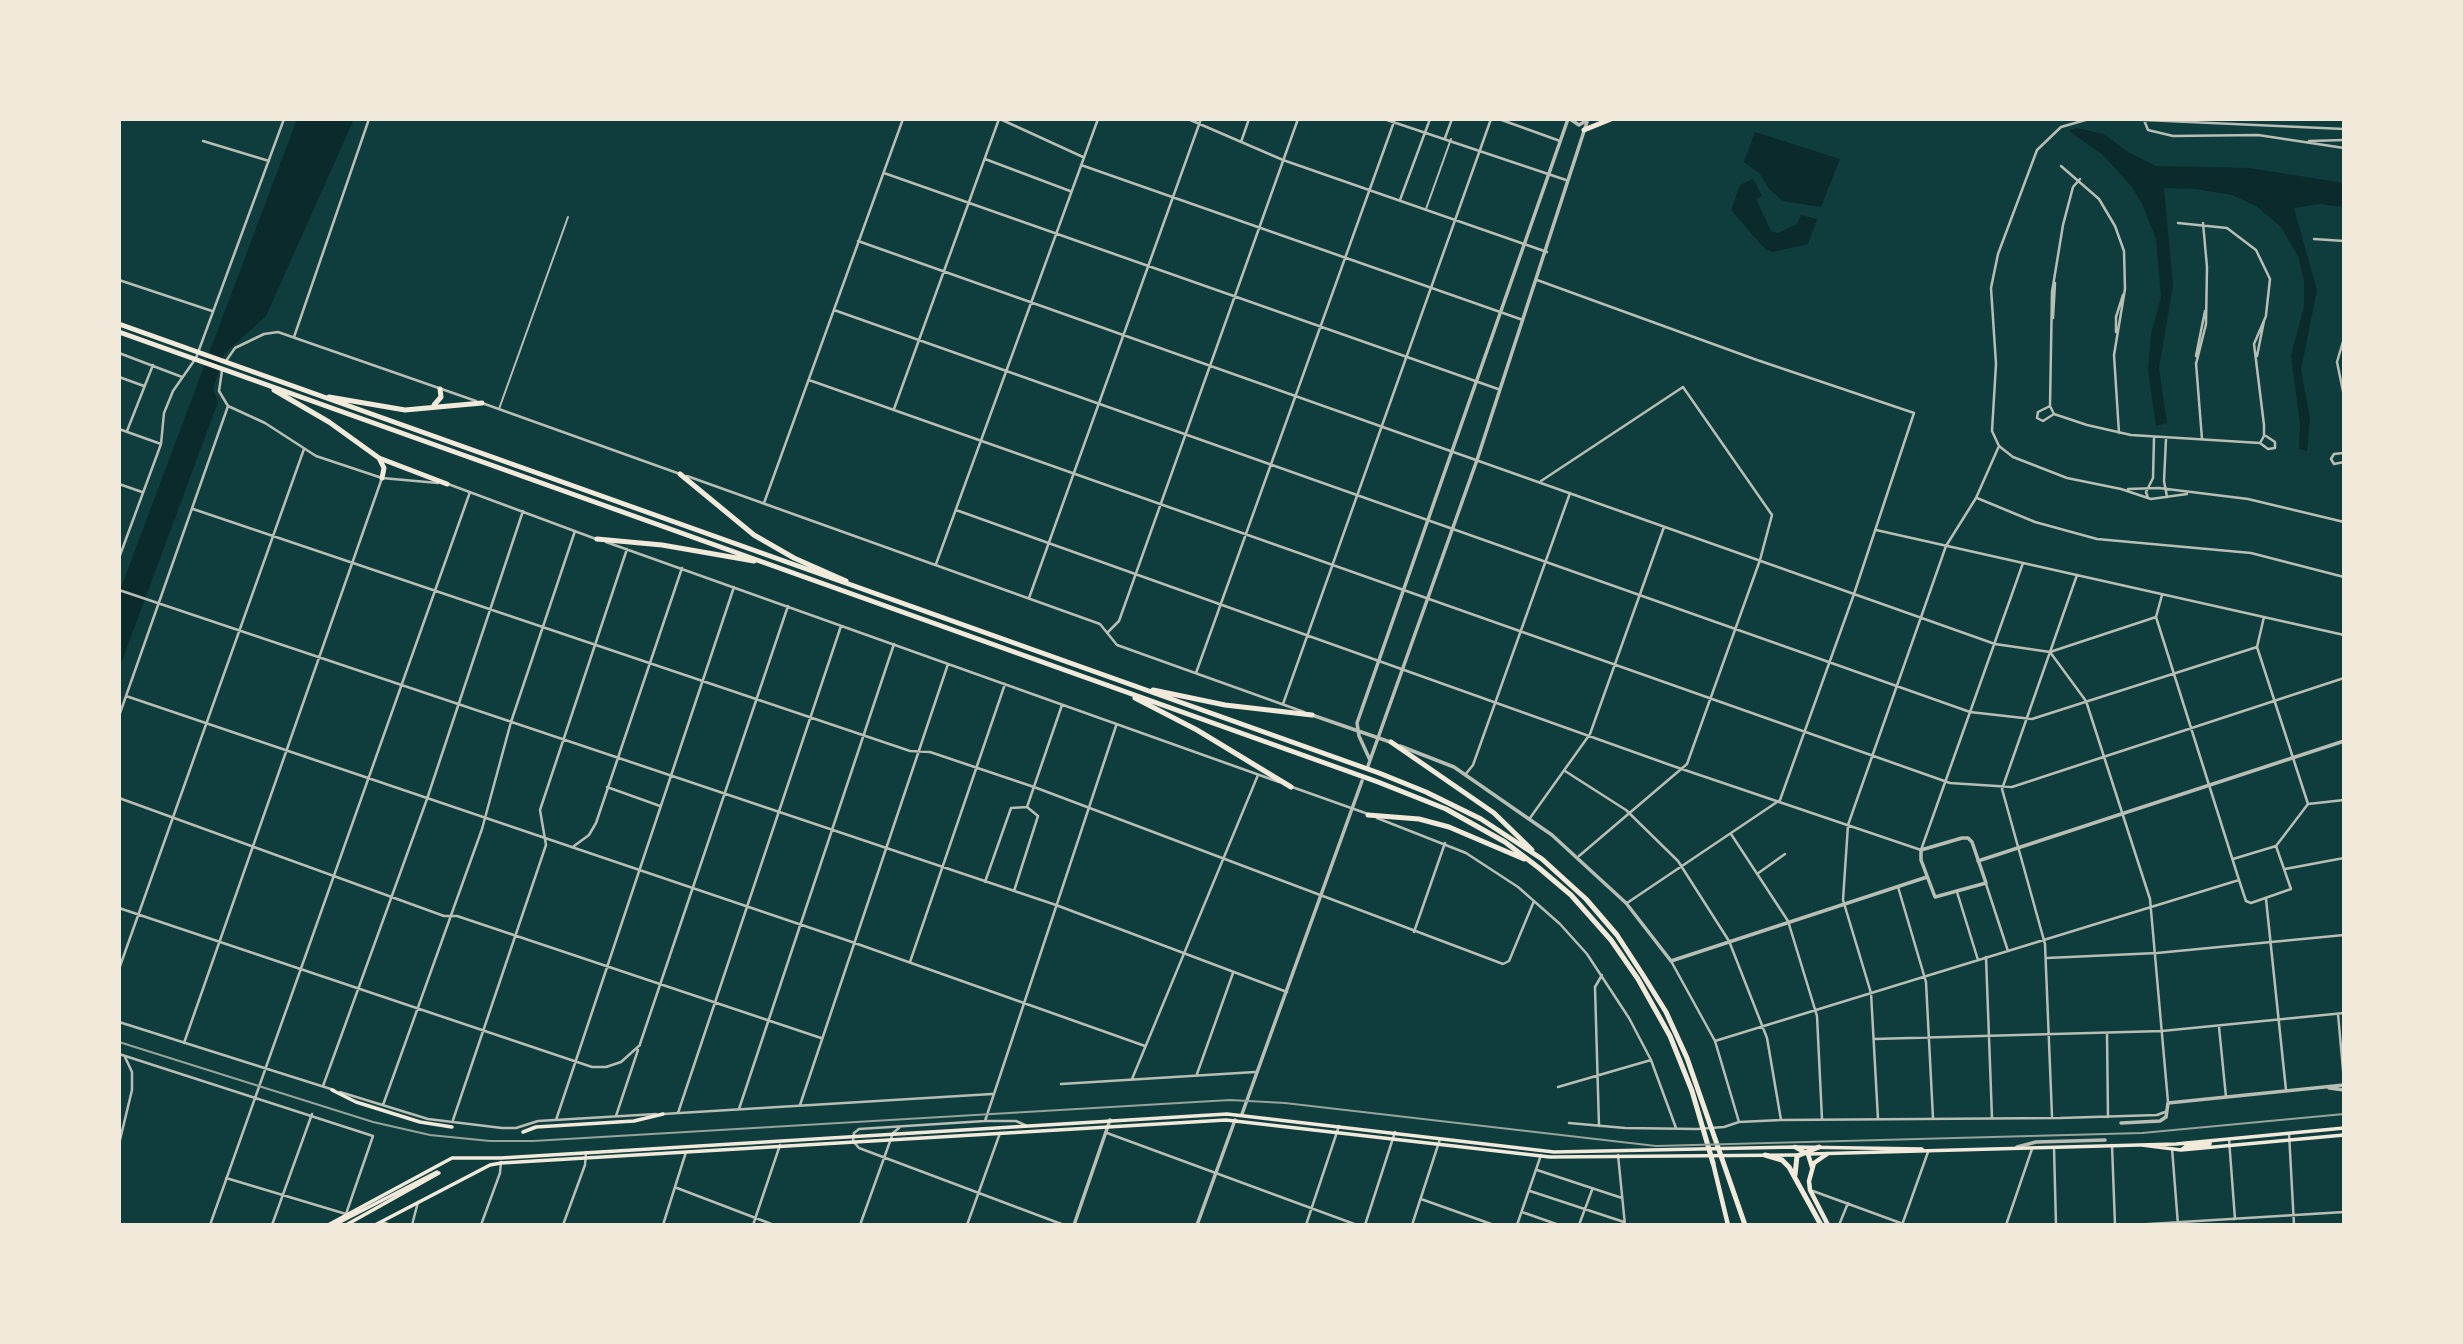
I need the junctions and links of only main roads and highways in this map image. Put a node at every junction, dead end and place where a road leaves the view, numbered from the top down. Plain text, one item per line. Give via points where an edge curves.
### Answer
1 (1611, 119) edge
2 (1584, 130) road end
3 (119, 324) edge
4 (119, 332) edge
5 (184, 352) junction
6 (242, 372) junction
7 (262, 383) junction
8 (440, 389) road end
9 (311, 394) junction
10 (482, 403) road end
11 (431, 407) junction
12 (379, 458) junction
13 (680, 474) road end
14 (382, 478) road end
15 (447, 484) road end
16 (597, 539) road end
17 (794, 572) junction
18 (855, 586) junction
19 (1120, 681) junction
20 (1107, 685) junction
21 (1312, 715) road end
22 (1391, 742) road end
23 (1291, 787) road end
24 (1368, 815) road end
25 (1542, 859) junction
26 (1539, 867) junction
27 (332, 1090) road end
28 (663, 1114) road end
29 (1109, 1123) junction
30 (1707, 1126) junction
31 (453, 1127) dead end
32 (1339, 1128) junction
33 (2344, 1128) edge
34 (523, 1132) dead end
35 (2344, 1135) edge
36 (853, 1139) junction
37 (2210, 1140) junction
38 (2140, 1145) junction
39 (1794, 1147) junction
40 (1819, 1147) junction
41 (1926, 1149) junction
42 (1691, 1150) junction
43 (2181, 1150) junction
44 (1804, 1153) junction
45 (1541, 1154) junction
46 (1826, 1154) junction
47 (1765, 1155) junction
48 (1691, 1157) junction
49 (501, 1161) junction
50 (1713, 1163) joint
51 (1812, 1168) junction
52 (1797, 1181) junction
53 (1745, 1224) edge
54 (328, 1225) edge
55 (334, 1225) edge
56 (346, 1225) edge
57 (375, 1225) edge
58 (1728, 1225) edge
59 (1821, 1225) edge
60 (1828, 1225) edge

1 - 2 highway
3 - 5 highway
4 - 5 highway
5 - 6 highway
6 - 7 highway
6 - 9 highway
7 - 12 highway
7 - 17 highway
8 - 11 highway via 440,400
9 - 11 highway via 397,409
9 - 18 highway
10 - 11 highway
12 - 14 highway
12 - 15 highway
13 - 18 highway via 754,535
16 - 17 highway via 739,557
17 - 20 highway
18 - 19 highway
19 - 21 highway via 1225,705
19 - 25 highway via 1379,774 1481,819
20 - 23 highway via 1197,730
20 - 26 highway via 1428,800
22 - 25 highway via 1494,813
24 - 26 highway via 1419,819 1449,827
25 - 30 highway via 1602,917 1655,993 1687,1058
26 - 30 highway via 1597,923 1638,979 1681,1060
27 - 31 main road via 420,1122
28 - 34 main road
29 - 32 main road via 1235,1120
29 - 32 main road via 1242,1114
29 - 36 main road
29 - 36 main road
30 - 50 highway
30 - 53 highway
32 - 45 main road
33 - 37 main road
35 - 43 main road
36 - 49 main road
37 - 38 main road
37 - 43 main road via 2210,1144
38 - 41 main road
38 - 43 main road
39 - 40 main road
39 - 42 main road
39 - 44 main road
40 - 41 main road
40 - 44 highway
41 - 46 main road
42 - 45 main road
42 - 48 main road
44 - 46 main road
44 - 47 main road
44 - 51 main road
44 - 52 highway via 1794,1168
45 - 48 main road
46 - 51 main road
47 - 48 main road
47 - 52 highway via 1782,1160
49 - 54 main road via 449,1158
49 - 57 main road
50 - 58 main road
51 - 60 main road via 1810,1190
52 - 59 highway
55 - 56 main road via 438,1172

